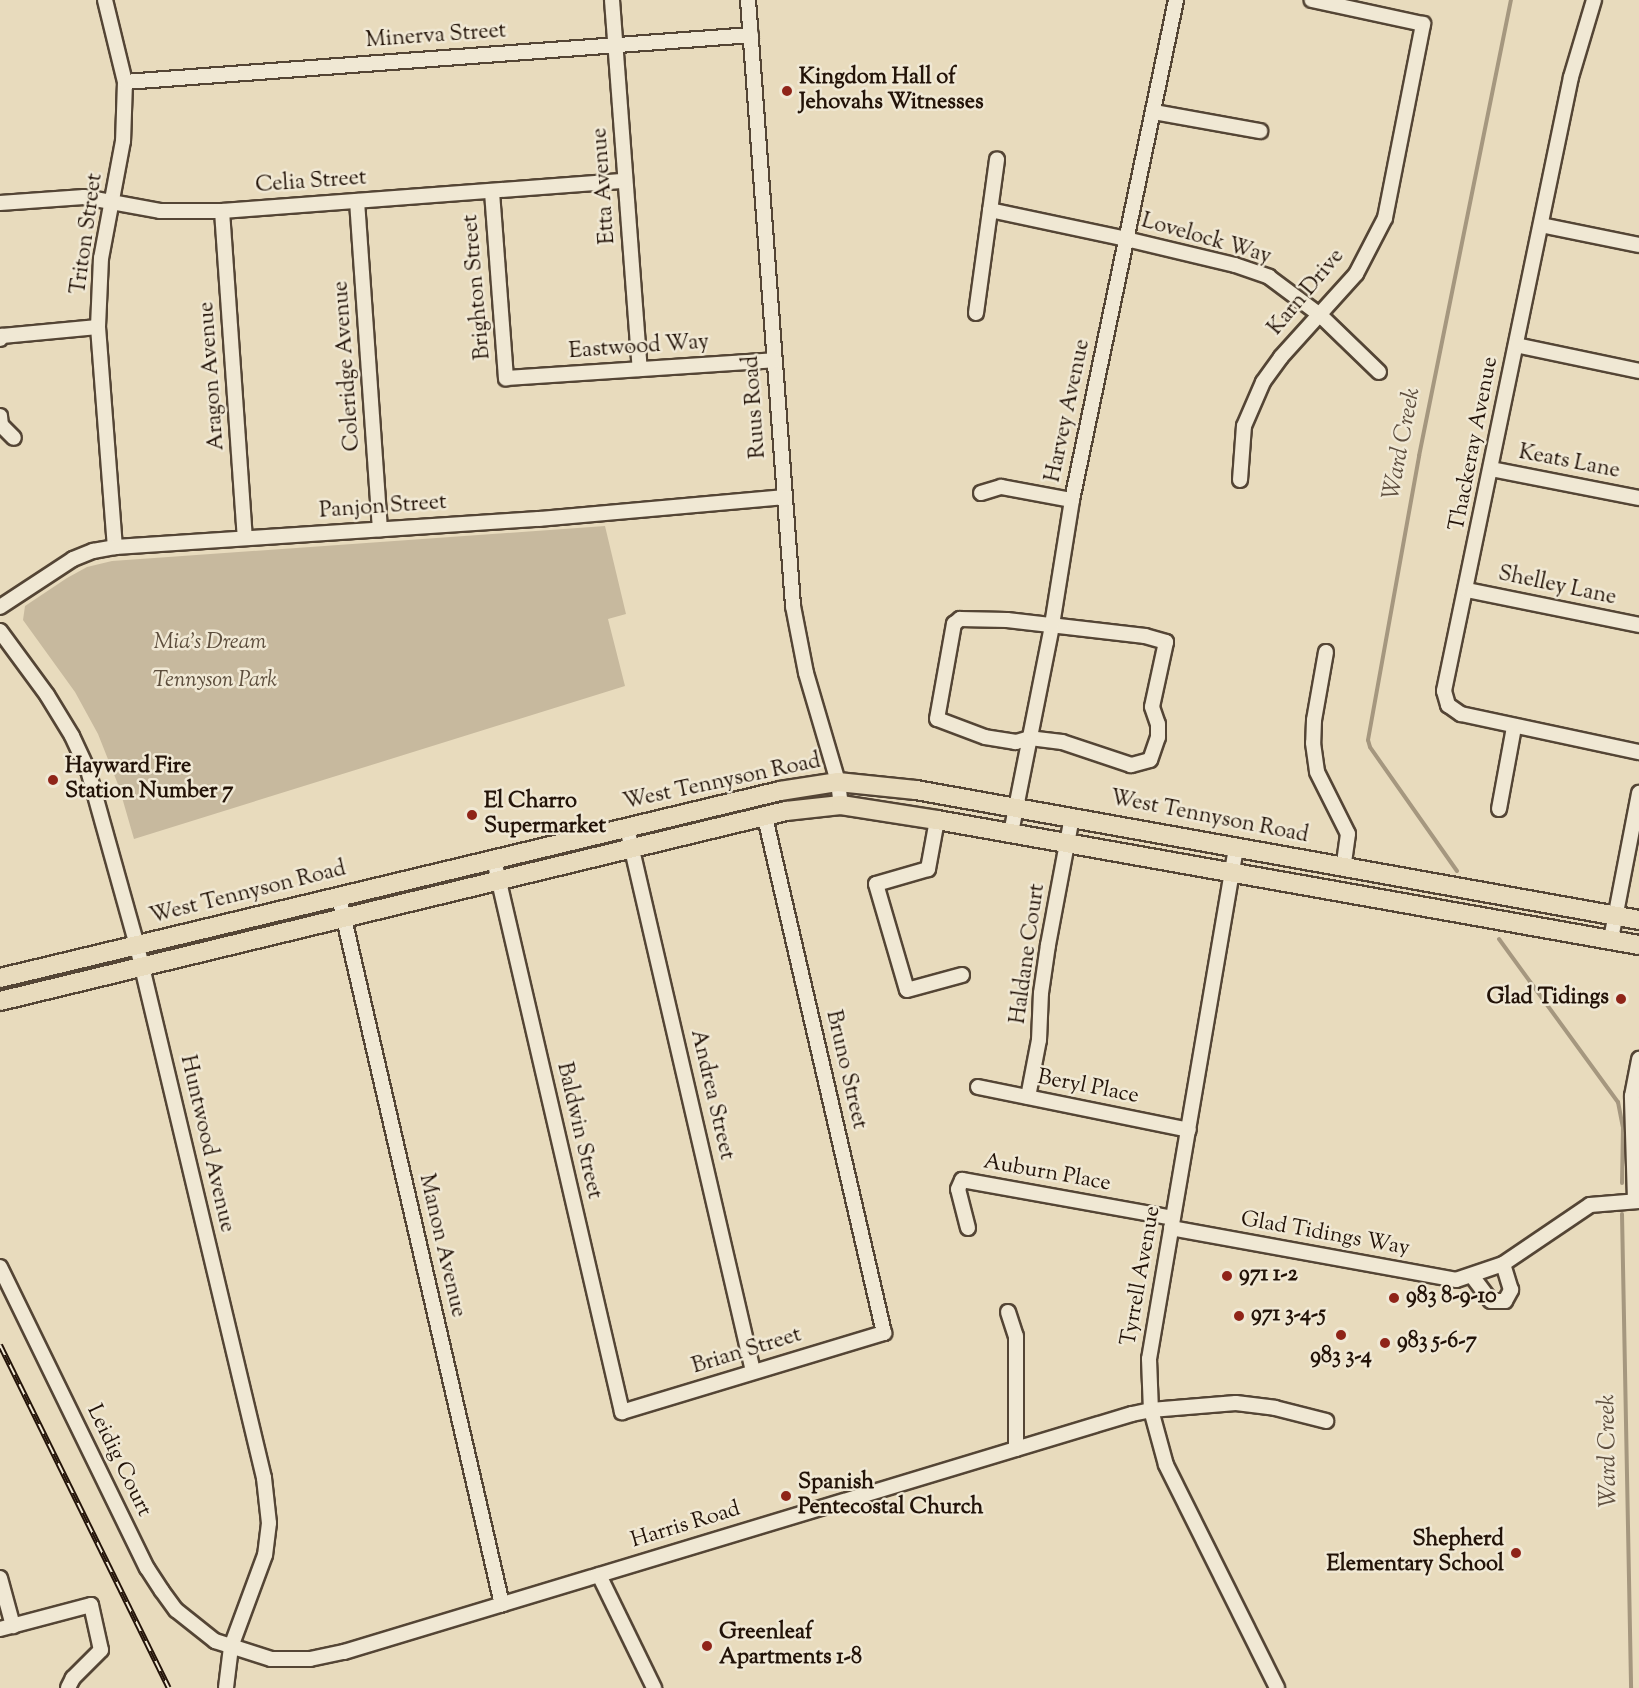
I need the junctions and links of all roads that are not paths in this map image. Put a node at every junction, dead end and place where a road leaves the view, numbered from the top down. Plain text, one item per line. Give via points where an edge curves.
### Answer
1 (105, 0) edge
2 (612, 0) edge
3 (748, 0) edge
4 (1176, 0) edge
5 (1312, 0) edge
6 (1594, 0) edge
7 (751, 35) junction
8 (615, 45) junction
9 (125, 82) junction
10 (1154, 112) junction
11 (1260, 130) dead end
12 (997, 159) dead end
13 (625, 181) junction
14 (492, 192) junction
15 (0, 198) edge
16 (357, 201) junction
17 (0, 203) edge
18 (113, 203) junction
19 (990, 210) junction
20 (222, 211) junction
21 (1541, 225) junction
22 (1126, 239) junction
23 (1639, 245) edge
24 (976, 313) dead end
25 (1320, 315) junction
26 (98, 327) junction
27 (0, 339) edge
28 (1516, 345) junction
29 (774, 360) junction
30 (639, 369) junction
31 (1639, 371) edge
32 (1379, 372) dead end
33 (506, 378) joint
34 (0, 416) edge
35 (14, 438) dead end
36 (1491, 469) junction
37 (1240, 480) dead end
38 (981, 493) dead end
39 (784, 497) junction
40 (1639, 498) edge
41 (1072, 500) junction
42 (380, 529) junction
43 (245, 537) junction
44 (115, 547) junction
45 (1467, 590) junction
46 (0, 607) edge
47 (1052, 625) junction
48 (1639, 625) edge
49 (0, 631) edge
50 (1326, 652) dead end
51 (1514, 727) junction
52 (1030, 738) junction
53 (1639, 752) edge
54 (838, 782) junction
55 (1639, 793) edge
56 (841, 805) junction
57 (1016, 807) junction
58 (1498, 809) dead end
59 (765, 817) junction
60 (1072, 817) junction
61 (937, 820) junction
62 (627, 828) junction
63 (1011, 833) junction
64 (1067, 844) junction
65 (1236, 848) junction
66 (632, 849) junction
67 (494, 860) junction
68 (1343, 868) junction
69 (1233, 872) junction
70 (499, 881) junction
71 (339, 897) junction
72 (1615, 915) junction
73 (344, 918) junction
74 (1639, 920) edge
75 (1611, 939) junction
76 (1639, 945) edge
77 (137, 946) junction
78 (142, 967) junction
79 (962, 975) dead end
80 (0, 978) edge
81 (0, 1001) edge
82 (1639, 1059) edge
83 (978, 1087) dead end
84 (1028, 1097) junction
85 (1189, 1130) junction
86 (1637, 1200) edge
87 (1172, 1223) junction
88 (968, 1228) dead end
89 (1503, 1264) junction
90 (0, 1267) edge
91 (1472, 1276) junction
92 (1008, 1312) dead end
93 (884, 1333) joint
94 (753, 1371) junction
95 (1152, 1410) junction
96 (622, 1412) joint
97 (1326, 1421) dead end
98 (1016, 1449) junction
99 (598, 1575) junction
100 (0, 1578) edge
101 (502, 1604) junction
102 (6, 1627) edge
103 (231, 1647) junction
104 (68, 1686) edge
105 (226, 1688) edge
106 (654, 1688) edge
107 (1277, 1688) edge

1 - 9 street, Triton Street
2 - 8 street, Etta Avenue
3 - 7 street, Ruus Road
4 - 10 street, Harvey Avenue
5 - 25 street, Karn Drive via 1423,24 1384,218 1356,274
6 - 21 street, Thackeray Avenue via 1571,76
7 - 8 street, Minerva Street
7 - 29 street, Ruus Road
8 - 9 street, Minerva Street
8 - 13 street, Etta Avenue
9 - 18 street, Triton Street via 123,141
10 - 11 street
10 - 22 street, Harvey Avenue
12 - 19 street
13 - 14 street, Celia Street
13 - 30 street, Etta Avenue
14 - 16 street, Celia Street
14 - 33 street, Brighton Street
15 - 17 street
16 - 20 street, Celia Street
16 - 42 street, Coleridge Avenue
17 - 18 street, Celia Street via 84,197
18 - 20 street, Celia Street via 160,211
18 - 26 street, Triton Street via 101,258
19 - 22 street, Lovelock Way
19 - 24 street
20 - 43 street, Aragon Avenue
21 - 23 street
21 - 28 street, Thackeray Avenue
22 - 25 street, Lovelock Way via 1269,277
22 - 41 street, Harvey Avenue
25 - 32 street, Lovelock Way
25 - 37 street, Karn Drive via 1263,382 1244,426
26 - 27 street
26 - 44 street, Triton Street
28 - 31 street
28 - 36 street, Thackeray Avenue
29 - 30 street, Eastwood Way
29 - 39 street, Ruus Road
30 - 33 street, Eastwood Way
34 - 35 street via 1,425
36 - 40 street, Keats Lane
36 - 45 street, Thackeray Avenue
38 - 41 street via 1001,487
39 - 42 street, Panjon Street
39 - 54 street, Ruus Road via 794,606 806,673
41 - 47 street, Harvey Avenue
42 - 43 street, Panjon Street
43 - 44 street, Panjon Street
44 - 46 street, Panjon Street via 74,559
45 - 48 street, Shelley Lane
45 - 51 street, Thackeray Avenue via 1444,691 1449,705 1461,714
47 - 52 street, Harvey Avenue
47 - 52 street via 960,619 954,624 937,719 985,737 1016,742
47 - 52 street via 1166,642 1152,707 1158,737 1150,760 1131,765 1062,742
49 - 77 street, Huntwood Avenue via 47,695 88,770
50 - 68 street via 1313,743 1317,772 1348,834
51 - 53 street, Thackeray Avenue
51 - 58 street
52 - 57 street, Harvey Avenue
54 - 56 street, Ruus Road
54 - 57 main road, West Tennyson Road via 900,787
54 - 62 main road, West Tennyson Road via 780,791
55 - 72 street
56 - 59 main road, West Tennyson Road
56 - 61 main road, West Tennyson Road
57 - 60 main road, West Tennyson Road
57 - 63 street, Harvey Avenue
59 - 66 main road, West Tennyson Road
59 - 93 street, Bruno Street
60 - 64 street, Haldane Court
60 - 65 main road, West Tennyson Road
61 - 63 main road, West Tennyson Road
61 - 79 street via 928,869 876,884 907,990
62 - 66 street, Andrea Street
62 - 67 main road, West Tennyson Road
63 - 64 main road, West Tennyson Road
64 - 69 main road, West Tennyson Road
64 - 84 street, Haldane Court via 1042,983 1039,1040
65 - 68 main road, West Tennyson Road
65 - 69 street, Tyrrell Avenue
66 - 70 main road, West Tennyson Road
66 - 94 street, Andrea Street
67 - 70 street, Baldwin Street
67 - 71 main road, West Tennyson Road
68 - 72 main road, West Tennyson Road
69 - 75 main road, West Tennyson Road
69 - 85 street, Tyrrell Avenue
70 - 73 main road, West Tennyson Road
70 - 96 street, Baldwin Street
71 - 73 street, Manon Avenue
71 - 77 main road, West Tennyson Road
72 - 74 main road, West Tennyson Road
72 - 75 street
73 - 78 main road, West Tennyson Road
73 - 101 street, Manon Avenue
75 - 76 main road, West Tennyson Road
77 - 78 street, Huntwood Avenue
77 - 80 main road, West Tennyson Road
78 - 81 main road, West Tennyson Road
78 - 103 street, Huntwood Avenue via 268,1502 265,1555
82 - 86 street via 1632,1096
83 - 84 street, Beryl Place
84 - 85 street, Beryl Place
85 - 87 street, Tyrrell Avenue
86 - 89 street, Glad Tidings Way via 1590,1205
87 - 88 street, Auburn Place via 962,1180 958,1189
87 - 91 street, Glad Tidings Way via 1456,1280
87 - 95 street, Tyrrell Avenue via 1149,1359
89 - 91 street, Glad Tidings Way
89 - 91 street via 1511,1290 1504,1301 1491,1301
90 - 103 street, Leidig Court via 147,1568 176,1610 214,1641
92 - 98 street via 1016,1336
93 - 94 street, Brian Street
94 - 96 street, Brian Street
95 - 97 street, Harris Road via 1236,1403
95 - 98 street, Harris Road
95 - 107 street, Tyrrell Avenue via 1166,1465
98 - 99 street, Harris Road
99 - 101 street, Harris Road
99 - 106 street
100 - 102 street
101 - 103 street, Harris Road via 318,1658 271,1659
102 - 104 street via 91,1605 101,1650
103 - 105 street, Huntwood Avenue

